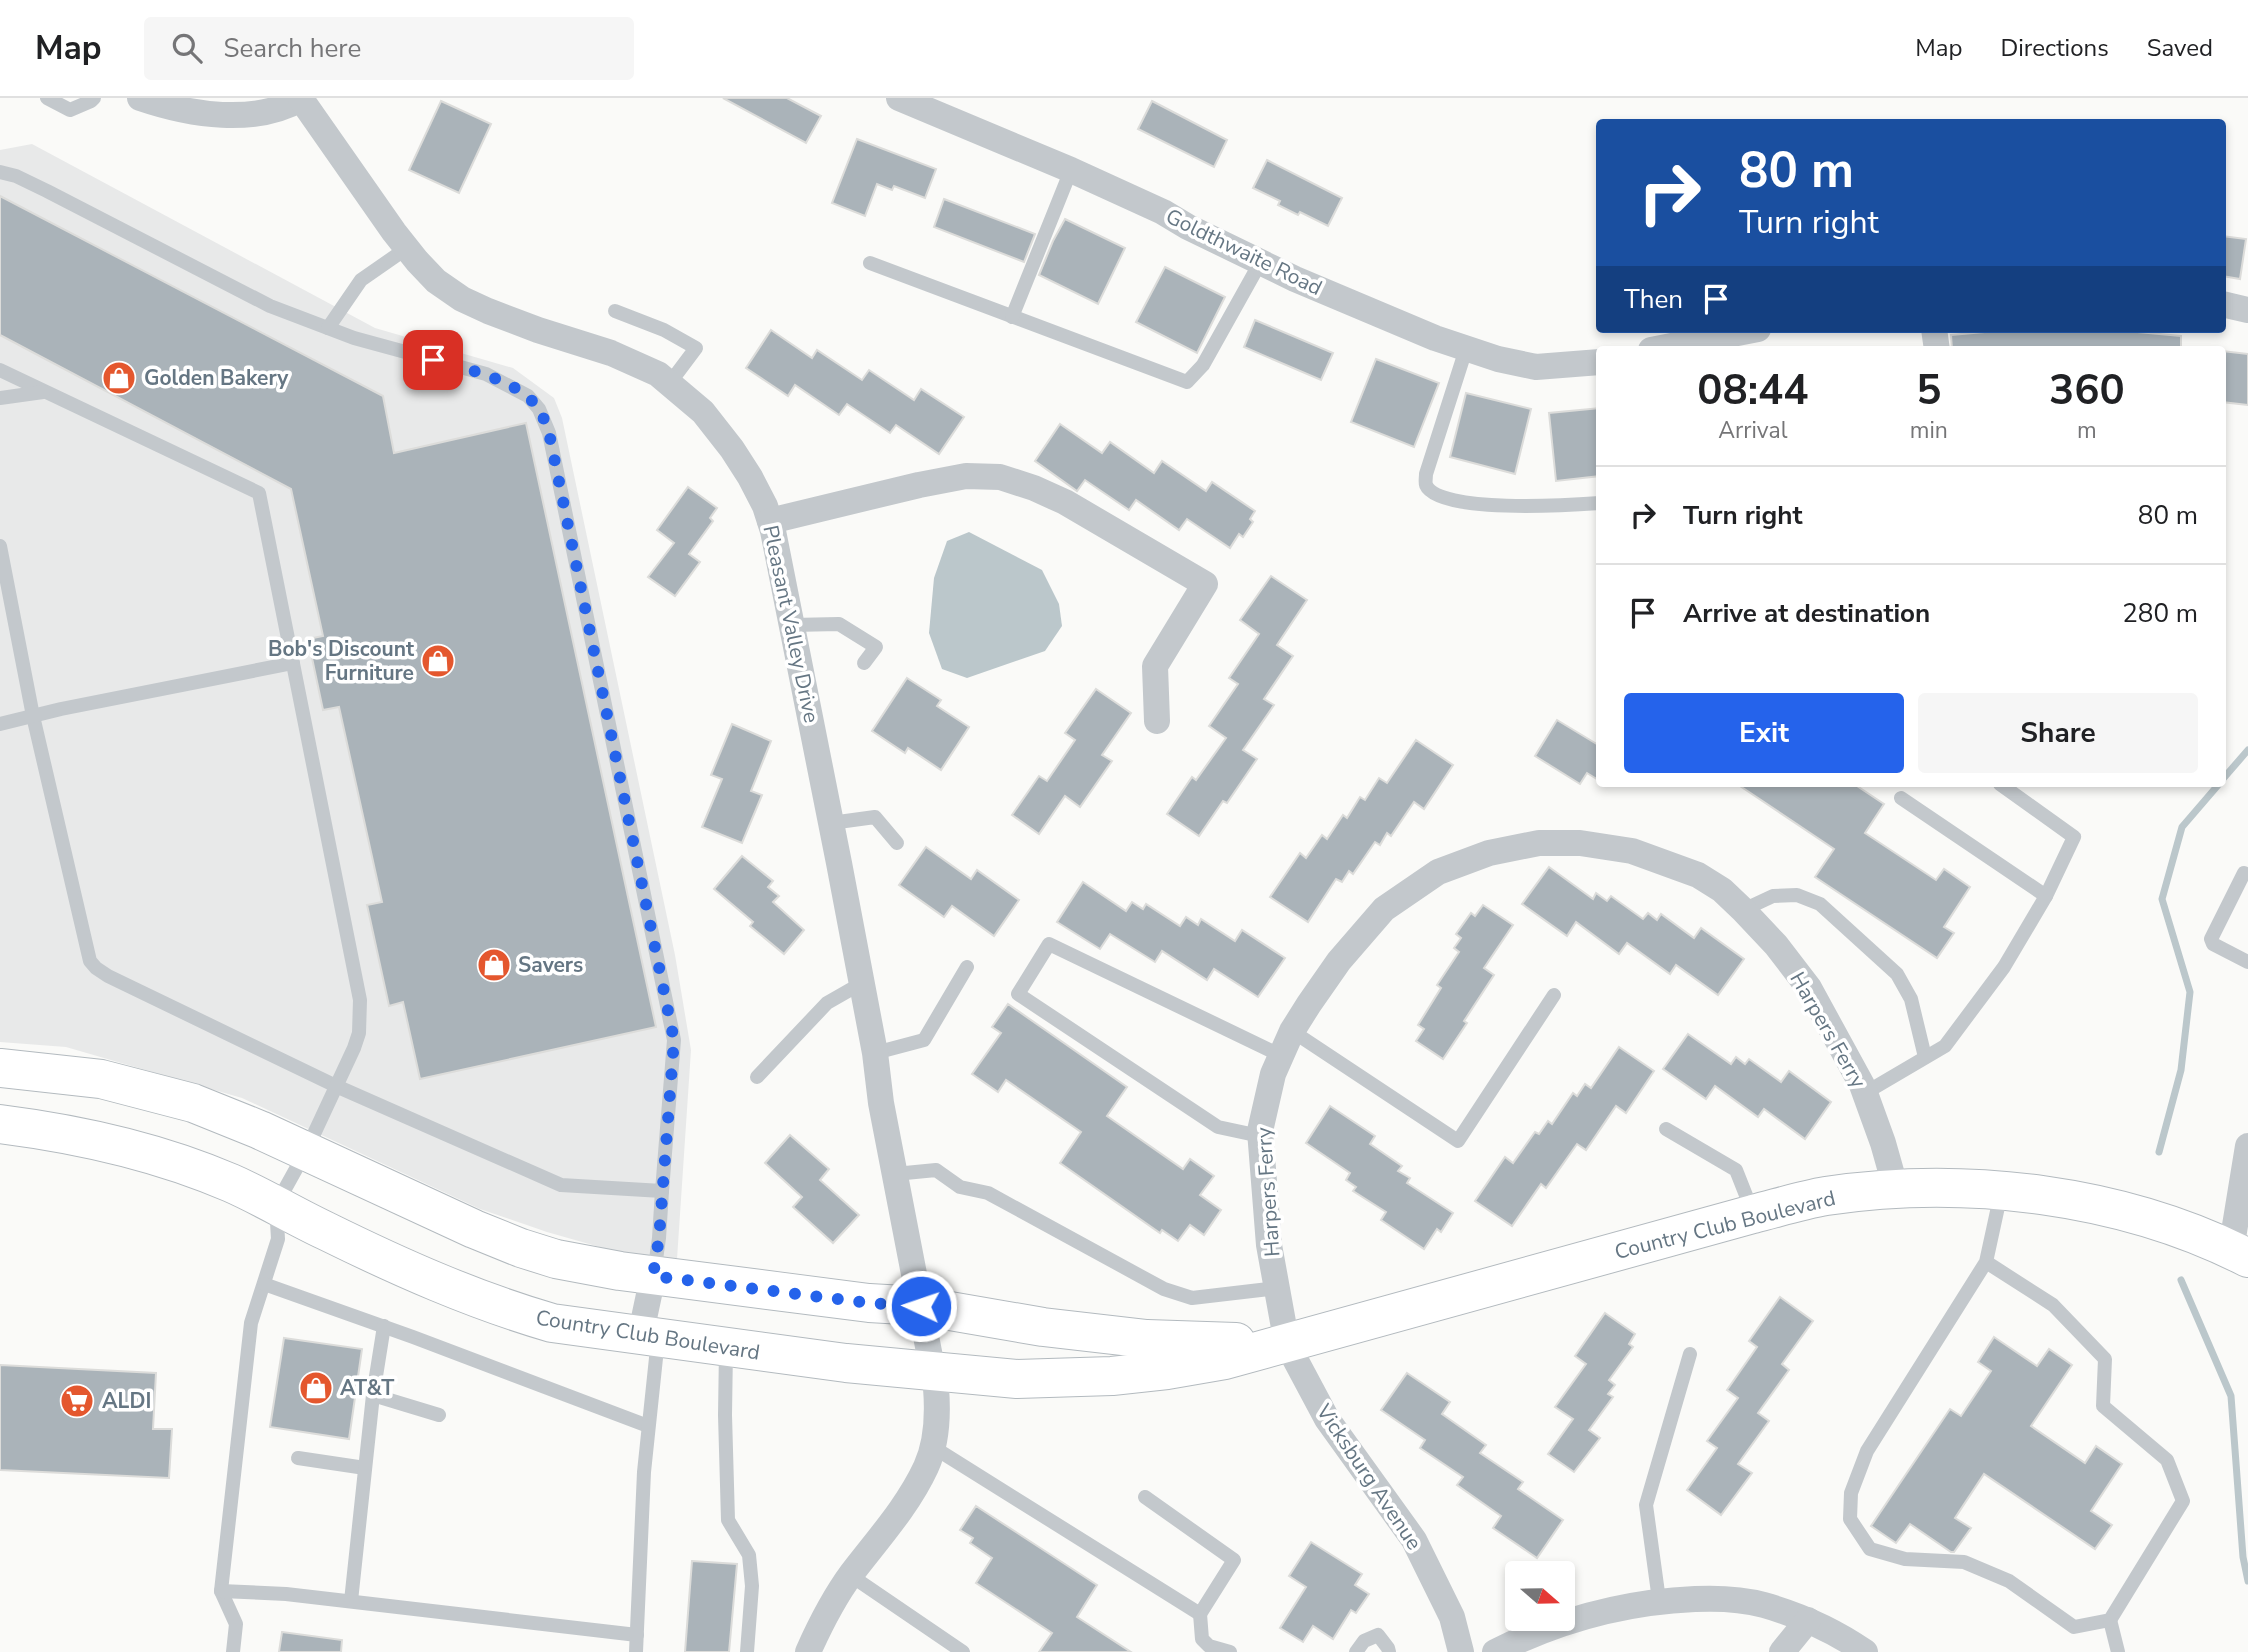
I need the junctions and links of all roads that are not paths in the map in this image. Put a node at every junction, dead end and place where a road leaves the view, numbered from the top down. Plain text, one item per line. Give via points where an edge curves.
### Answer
1 (47, 98) edge
2 (94, 98) edge
3 (141, 98) edge
4 (899, 98) edge
5 (301, 99) edge
6 (1071, 170) junction
7 (0, 172) edge
8 (407, 248) junction
9 (870, 263) dead end
10 (1260, 263) junction
11 (2226, 305) edge
12 (2248, 310) edge
13 (615, 311) dead end
14 (1012, 317) junction
15 (328, 328) junction
16 (1755, 336) edge
17 (1681, 346) edge
18 (1466, 349) junction
19 (1596, 362) edge
20 (0, 370) edge
21 (669, 384) junction
22 (43, 392) junction
23 (0, 398) edge
24 (1596, 503) edge
25 (770, 521) junction
26 (0, 546) edge
27 (792, 625) junction
28 (293, 663) junction
29 (864, 663) dead end
30 (33, 716) junction
31 (1157, 721) dead end
32 (0, 724) edge
33 (2004, 787) edge
34 (1901, 797) dead end
35 (831, 823) junction
36 (897, 843) dead end
37 (2244, 873) dead end
38 (2046, 896) junction
39 (1743, 909) junction
40 (2248, 962) edge
41 (967, 967) dead end
42 (862, 983) junction
43 (1554, 995) dead end
44 (1292, 1031) junction
45 (875, 1053) junction
46 (1280, 1055) junction
47 (1926, 1057) junction
48 (0, 1068) edge
49 (757, 1077) dead end
50 (336, 1086) junction
51 (1865, 1093) junction
52 (0, 1124) edge
53 (1666, 1129) dead end
54 (1260, 1136) junction
55 (2248, 1146) edge
56 (306, 1151) junction
57 (895, 1174) junction
58 (1896, 1189) junction
59 (662, 1191) junction
60 (2001, 1192) junction
61 (276, 1205) junction
62 (1754, 1214) junction
63 (2240, 1254) edge
64 (1986, 1262) junction
65 (653, 1276) junction
66 (264, 1284) junction
67 (1277, 1288) junction
68 (921, 1306) junction
69 (384, 1326) junction
70 (649, 1338) junction
71 (1287, 1343) junction
72 (726, 1348) junction
73 (1690, 1354) dead end
74 (933, 1371) junction
75 (373, 1395) junction
76 (439, 1415) dead end
77 (648, 1426) junction
78 (933, 1447) junction
79 (298, 1458) dead end
80 (365, 1468) junction
81 (1145, 1497) dead end
82 (850, 1575) junction
83 (221, 1591) junction
84 (1659, 1600) junction
85 (351, 1601) junction
86 (1200, 1614) junction
87 (1808, 1620) junction
88 (2110, 1620) junction
89 (637, 1635) junction
90 (233, 1652) edge
91 (636, 1652) edge
92 (747, 1652) edge
93 (807, 1652) edge
94 (963, 1652) edge
95 (1230, 1652) edge
96 (1356, 1652) edge
97 (1389, 1652) edge
98 (1461, 1652) edge
99 (1495, 1652) edge
100 (1782, 1652) edge
101 (1865, 1652) edge
102 (2118, 1652) edge

1 - 2 lane via 71,110
3 - 5 street via 214,114 254,114
4 - 6 street, Goldthwaite Road
5 - 8 street, Pleasant Valley Drive
6 - 10 street, Goldthwaite Road
6 - 14 lane
7 - 15 lane via 47,191 270,306
8 - 15 lane via 361,280
8 - 21 street, Pleasant Valley Drive via 436,281 462,299 631,360
9 - 14 lane
10 - 14 lane via 1203,365 1186,382
10 - 18 street, Goldthwaite Road
11 - 12 street
13 - 21 lane via 696,348
15 - 59 lane via 486,374 528,396 549,433 674,1040
16 - 17 street
18 - 19 street, Goldthwaite Road via 1536,367
18 - 24 lane via 1426,474 1431,492 1456,501 1513,507
20 - 22 lane
21 - 25 street, Pleasant Valley Drive via 703,412 732,449
22 - 23 lane
22 - 28 lane via 259,493
25 - 27 street, Pleasant Valley Drive
25 - 31 street via 966,476 1000,477 1065,502 1205,584 1155,666
26 - 30 lane
27 - 29 lane via 839,624 876,647
27 - 35 street, Pleasant Valley Drive
28 - 30 lane
28 - 50 lane via 360,1000 359,1032
30 - 32 lane
30 - 50 lane via 90,961 108,976
33 - 38 lane via 2074,837
34 - 38 lane
35 - 36 lane via 875,817
35 - 42 street, Pleasant Valley Drive
37 - 40 lane via 2211,939
38 - 47 lane via 2004,967 1945,1046
39 - 44 street, Harpers Ferry via 1699,875 1632,851 1580,843 1539,843 1489,853 1438,872 1384,909 1339,961
39 - 47 lane via 1773,896 1797,895 1820,904 1897,974 1911,999
39 - 51 street, Harpers Ferry via 1808,988
41 - 45 lane via 924,1040
42 - 45 street, Pleasant Valley Drive
42 - 49 lane via 827,1003
43 - 44 lane via 1458,1141
44 - 46 street, Harpers Ferry
45 - 57 street, Pleasant Valley Drive
46 - 54 street, Harpers Ferry
46 - 54 lane via 1049,944 1018,993 1218,1128
47 - 51 lane
48 - 56 street, Country Club Boulevard via 131,1085 193,1103
50 - 56 lane
50 - 59 lane via 561,1185
51 - 58 street, Harpers Ferry
52 - 61 street, Country Club Boulevard via 75,1135 159,1155
53 - 62 lane via 1736,1170
54 - 67 street, Harpers Ferry
55 - 63 street
56 - 61 lane
56 - 65 street, Country Club Boulevard via 521,1248 588,1266
57 - 67 lane via 936,1170 960,1187 988,1193 1164,1289 1192,1297
57 - 68 street, Pleasant Valley Drive
58 - 60 street, Country Club Boulevard
58 - 62 street, Country Club Boulevard via 1825,1196
59 - 65 lane
60 - 63 street, Country Club Boulevard via 2102,1206 2157,1221
60 - 64 lane
61 - 66 lane via 278,1240
61 - 70 street, Country Club Boulevard via 402,1268 520,1314
62 - 71 street, Country Club Boulevard
64 - 88 lane via 2053,1305 2105,1359 2103,1406 2167,1460 2183,1501
64 - 88 lane via 1867,1451 1852,1493 1850,1519 1870,1549 1905,1559 1965,1562 2009,1581 2074,1627
65 - 68 street, Country Club Boulevard
65 - 70 street
66 - 69 lane
66 - 83 lane via 251,1323
67 - 71 street, Harpers Ferry
68 - 71 street, Country Club Boulevard via 1147,1339
68 - 74 street, Pleasant Valley Drive
69 - 75 lane
69 - 77 lane
70 - 72 street, Country Club Boulevard
70 - 77 lane
71 - 74 street, Country Club Boulevard via 1202,1364 1112,1376 1017,1379
71 - 98 street, Vicksburg Avenue via 1327,1419 1414,1540 1452,1617
72 - 74 street, Country Club Boulevard
72 - 92 lane via 728,1520 749,1555 752,1586
73 - 84 lane via 1646,1505
74 - 78 street via 937,1404
75 - 76 lane
75 - 80 lane
77 - 89 lane
78 - 82 street via 915,1488
78 - 86 lane
79 - 80 lane
80 - 85 lane
81 - 86 lane via 1234,1560
82 - 93 street
82 - 94 lane
83 - 85 lane
83 - 90 lane via 236,1625
84 - 87 street via 1717,1598 1762,1604
84 - 99 street via 1589,1614
85 - 89 lane
86 - 95 lane via 1202,1639
87 - 100 street
87 - 101 street
88 - 102 lane
89 - 91 lane
96 - 97 lane via 1364,1641 1378,1635

